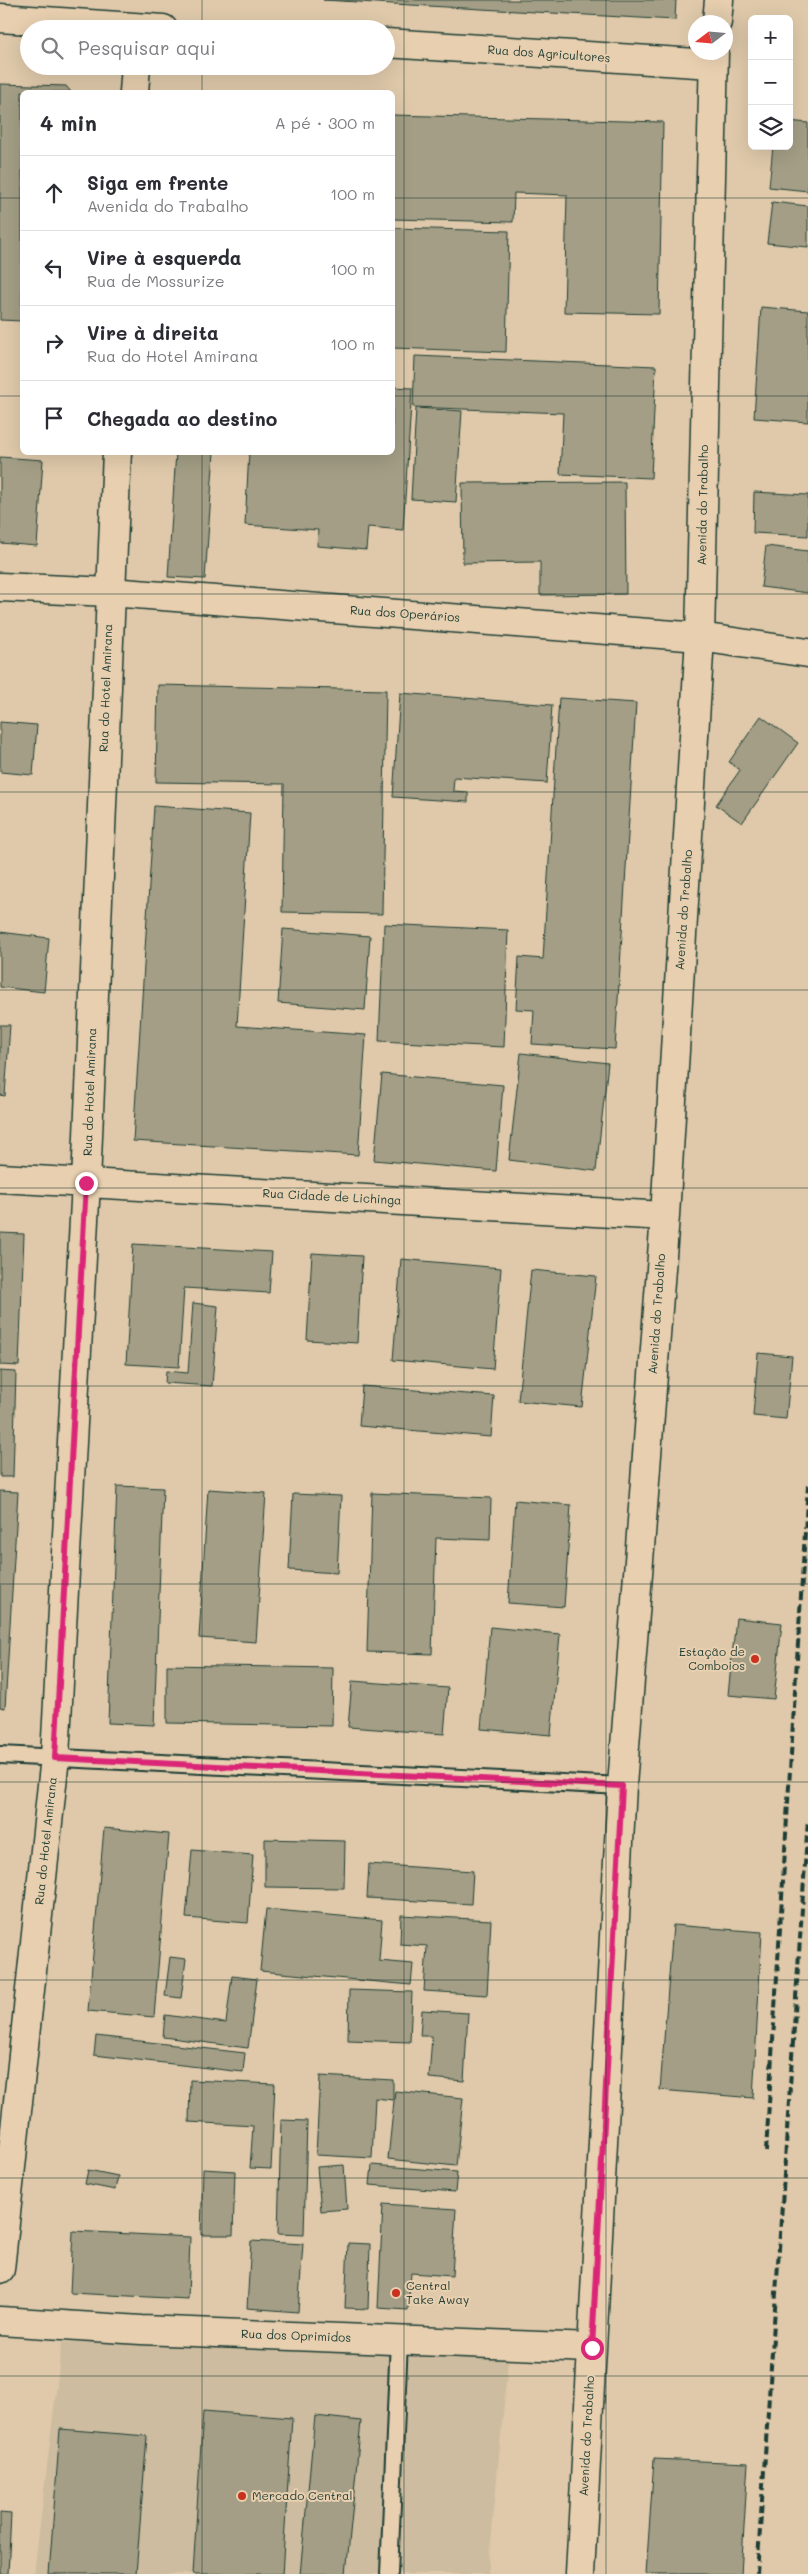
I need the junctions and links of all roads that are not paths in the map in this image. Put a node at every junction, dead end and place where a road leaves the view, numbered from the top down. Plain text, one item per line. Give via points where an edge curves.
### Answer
1 (719, 0) edge
2 (718, 15) edge
3 (0, 18) edge
4 (29, 20) edge
5 (395, 43) edge
6 (688, 57) edge
7 (713, 60) edge
8 (135, 75) edge
9 (134, 90) edge
10 (117, 455) edge
11 (0, 587) edge
12 (110, 592) junction
13 (700, 637) junction
14 (808, 653) edge
15 (0, 1178) edge
16 (86, 1183) junction
17 (664, 1216) junction
18 (0, 1755) edge
19 (55, 1758) junction
20 (622, 1786) junction
21 (0, 2269) edge
22 (0, 2320) edge
23 (399, 2340) junction
24 (592, 2348) junction
25 (390, 2574) edge
26 (580, 2574) edge

1 - 2 street
3 - 4 street
5 - 6 street, Rua dos Agricultores
7 - 13 street, Avenida do Trabalho
8 - 9 street
10 - 12 street, Rua do Hotel Amirana
11 - 12 street, Rua dos Operários
12 - 13 street, Rua dos Operários
12 - 16 street, Rua do Hotel Amirana
13 - 14 street, Rua dos Operários
13 - 17 street, Avenida do Trabalho
15 - 16 street, Rua Cidade de Lichinga
16 - 17 street, Rua Cidade de Lichinga
16 - 19 street, Rua do Hotel Amirana
17 - 20 street, Avenida do Trabalho
18 - 19 lane
19 - 20 lane
19 - 21 street, Rua do Hotel Amirana
20 - 24 street, Avenida do Trabalho
22 - 23 street, Rua dos Oprimidos via 141,2330
23 - 24 street, Rua dos Oprimidos
23 - 25 lane
24 - 26 street, Avenida do Trabalho

